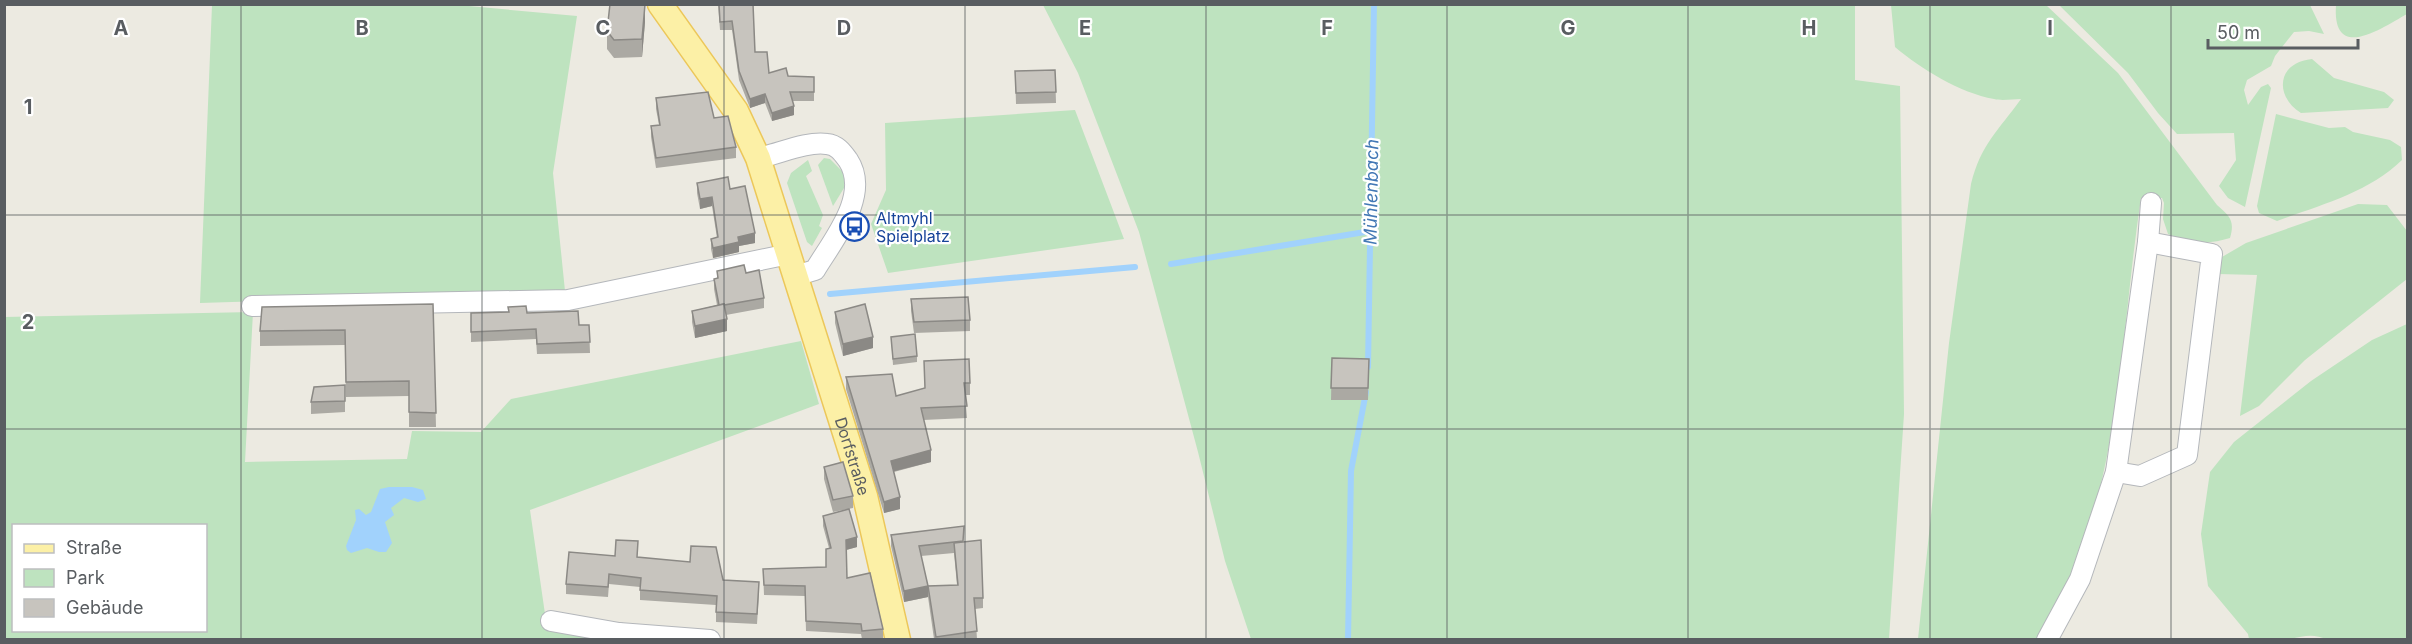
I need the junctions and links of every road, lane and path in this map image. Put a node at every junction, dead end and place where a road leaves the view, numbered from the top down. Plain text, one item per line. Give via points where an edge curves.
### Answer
1 (660, 4) edge
2 (758, 159) junction
3 (2151, 203) dead end
4 (2148, 242) junction
5 (792, 265) junction
6 (252, 306) dead end
7 (2116, 472) junction
8 (550, 621) dead end
9 (619, 636) edge
10 (710, 639) edge
11 (898, 639) edge
12 (2047, 639) edge

1 - 2 main road, Dorfstraße via 736,111
2 - 5 main road, Dorfstraße
2 - 5 street via 826,144 839,148 852,167 856,187 851,206 815,270
3 - 4 street
4 - 7 street
4 - 7 street via 2212,254 2187,455 2140,476
5 - 6 street via 568,300
5 - 11 main road, Dorfstraße via 865,496
7 - 12 street via 2080,579
8 - 9 street
9 - 10 street

